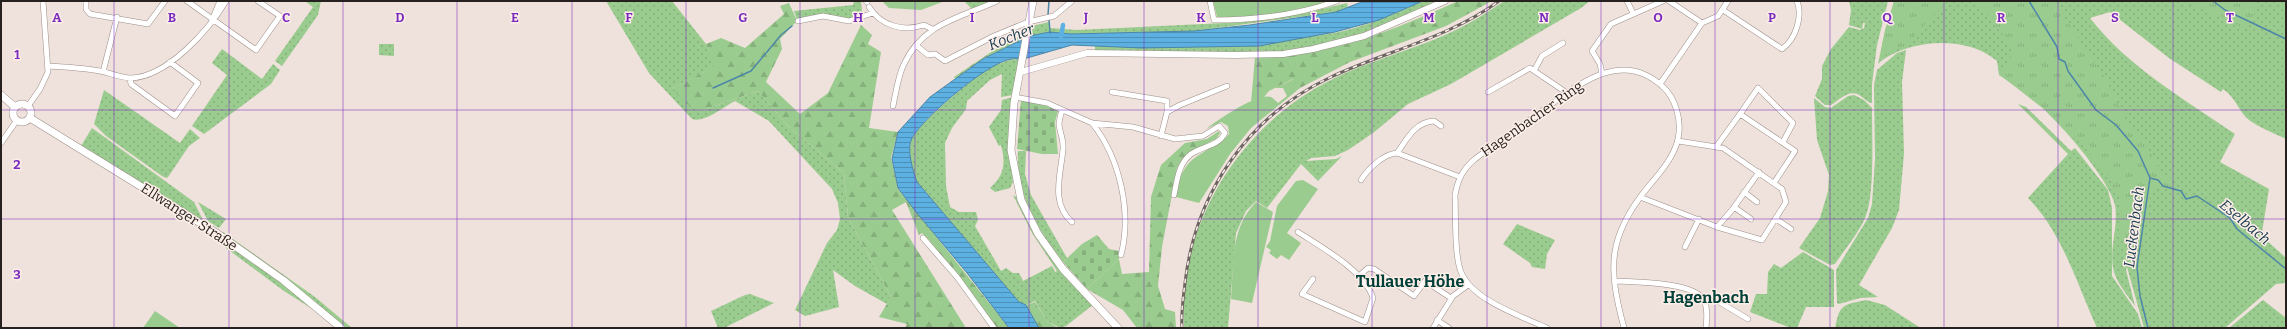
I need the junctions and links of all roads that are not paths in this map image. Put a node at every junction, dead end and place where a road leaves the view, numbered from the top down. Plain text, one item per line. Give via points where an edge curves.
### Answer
1 (43, 1) edge
2 (86, 1) edge
3 (165, 1) edge
4 (186, 1) edge
5 (220, 1) edge
6 (226, 1) edge
7 (258, 1) edge
8 (997, 1) edge
9 (1033, 1) edge
10 (1072, 1) edge
11 (1210, 1) edge
12 (1337, 1) edge
13 (1445, 1) edge
14 (1627, 1) edge
15 (1663, 1) edge
16 (1669, 1) edge
17 (1728, 1) edge
18 (1797, 1) edge
19 (867, 3) edge
20 (1722, 10) junction
21 (873, 13) junction
22 (1632, 13) junction
23 (117, 17) junction
24 (213, 19) junction
25 (798, 21) dead end
26 (1028, 22) junction
27 (1702, 23) junction
28 (932, 29) junction
29 (1563, 43) dead end
30 (917, 46) junction
31 (170, 62) junction
32 (48, 66) junction
33 (1535, 69) junction
34 (103, 72) junction
35 (1021, 72) junction
36 (1602, 74) junction
37 (130, 78) junction
38 (1660, 84) junction
39 (1227, 86) dead end
40 (1112, 92) dead end
41 (1488, 92) dead end
42 (1567, 93) junction
43 (1, 95) edge
44 (1015, 97) junction
45 (28, 106) junction
46 (893, 106) dead end
47 (15, 108) junction
48 (1062, 110) junction
49 (1167, 112) junction
50 (1740, 114) junction
51 (30, 118) junction
52 (17, 120) junction
53 (1092, 123) junction
54 (1441, 126) dead end
55 (1161, 136) junction
56 (1678, 141) junction
57 (1783, 142) junction
58 (1, 143) edge
59 (1716, 147) junction
60 (1397, 153) junction
61 (1759, 172) junction
62 (1460, 178) junction
63 (1361, 180) dead end
64 (1774, 183) junction
65 (1744, 192) junction
66 (1174, 195) dead end
67 (1640, 197) junction
68 (1757, 202) dead end
69 (1734, 207) junction
70 (1751, 219) dead end
71 (1776, 219) junction
72 (1699, 220) junction
73 (1072, 222) dead end
74 (1717, 226) junction
75 (1791, 229) dead end
76 (1298, 232) dead end
77 (923, 238) dead end
78 (1685, 247) dead end
79 (1121, 255) dead end
80 (1359, 276) junction
81 (1313, 279) dead end
82 (1615, 281) junction
83 (1468, 285) junction
84 (1451, 298) junction
85 (1704, 301) junction
86 (1748, 319) dead end
87 (1437, 320) junction
88 (341, 328) edge
89 (994, 328) edge
90 (1118, 328) edge
91 (1433, 328) edge
92 (1449, 328) edge
93 (1547, 328) edge
94 (1624, 328) edge
95 (1706, 328) edge

1 - 32 street
2 - 23 street via 86,9 90,14
3 - 23 street via 148,24
4 - 24 street
5 - 24 street
6 - 24 street
7 - 24 street via 280,16 256,50
8 - 28 street via 952,18
9 - 26 main road
10 - 26 street via 1054,16
11 - 12 street via 1214,20 1239,20 1301,11
13 - 35 street via 1364,36 1283,54 1087,53
14 - 22 street
15 - 22 street via 1641,13
16 - 27 street
17 - 20 street
18 - 20 street via 1800,17 1798,24 1788,44 1782,49
19 - 21 street
20 - 27 street via 1718,16
21 - 25 street via 849,21 823,16
21 - 28 street via 895,27 912,29 924,25
22 - 36 street via 1612,24 1592,51
23 - 34 street
24 - 31 street via 201,35
26 - 30 street via 946,61 935,54 928,55
26 - 35 main road
27 - 38 street
28 - 30 street
29 - 33 street via 1542,56
30 - 46 street via 904,63
31 - 37 street via 150,73
31 - 37 street via 198,82 175,116 138,91 131,84
32 - 34 street
32 - 45 street via 44,81
33 - 41 street via 1527,69
33 - 42 street
34 - 37 street
35 - 44 main road
36 - 38 street, Hagenbacher Ring via 1613,70 1628,70
36 - 42 street, Hagenbacher Ring via 1583,82
38 - 56 street, Hagenbacher Ring via 1666,89 1677,112
39 - 49 street via 1180,104
40 - 49 street via 1167,101
42 - 62 street, Hagenbacher Ring via 1475,159 1466,167
43 - 47 main road
44 - 48 street via 1047,103
44 - 90 main road via 1011,150 1021,200 1038,234 1064,269
45 - 47 main road via 20,104
45 - 51 main road
47 - 52 main road via 14,116
48 - 53 street
48 - 73 street via 1059,125 1063,149 1058,197 1062,209
49 - 55 street
50 - 57 street
50 - 57 street via 1756,90 1760,89 1793,123
50 - 59 street
51 - 52 main road via 22,122
51 - 88 main road, Ellwanger Straße via 218,234 283,280
52 - 58 street
53 - 55 street via 1133,127
53 - 79 street via 1110,150 1123,198 1125,217
54 - 60 street via 1434,121 1421,124 1412,130
55 - 66 street via 1176,139 1198,138 1220,126 1225,133 1218,142 1190,155 1181,166
56 - 59 street
56 - 67 street, Hagenbacher Ring via 1665,167
57 - 64 street via 1796,151
59 - 61 street via 1723,148
60 - 62 street
60 - 63 street via 1386,157 1367,171
61 - 64 street
61 - 65 street
62 - 83 street, Hagenbacher Ring via 1455,195 1458,250 1460,268
64 - 71 street via 1782,189 1786,197 1786,202
65 - 68 street
65 - 69 street
67 - 72 street
67 - 82 street, Hagenbacher Ring via 1620,230 1615,246
69 - 70 street
69 - 74 street
71 - 74 street via 1762,240
71 - 75 street
72 - 74 street
72 - 78 street
76 - 80 street
77 - 89 street via 957,277
80 - 81 street via 1366,283 1373,298 1365,322 1302,294
80 - 84 street via 1368,268 1374,269 1414,296 1425,281
82 - 85 street via 1681,286 1693,290
82 - 94 street, Hagenbacher Ring
83 - 84 street
83 - 93 street via 1489,300
84 - 87 street
85 - 86 street via 1716,300
85 - 95 street via 1707,311
87 - 91 street
87 - 92 street

